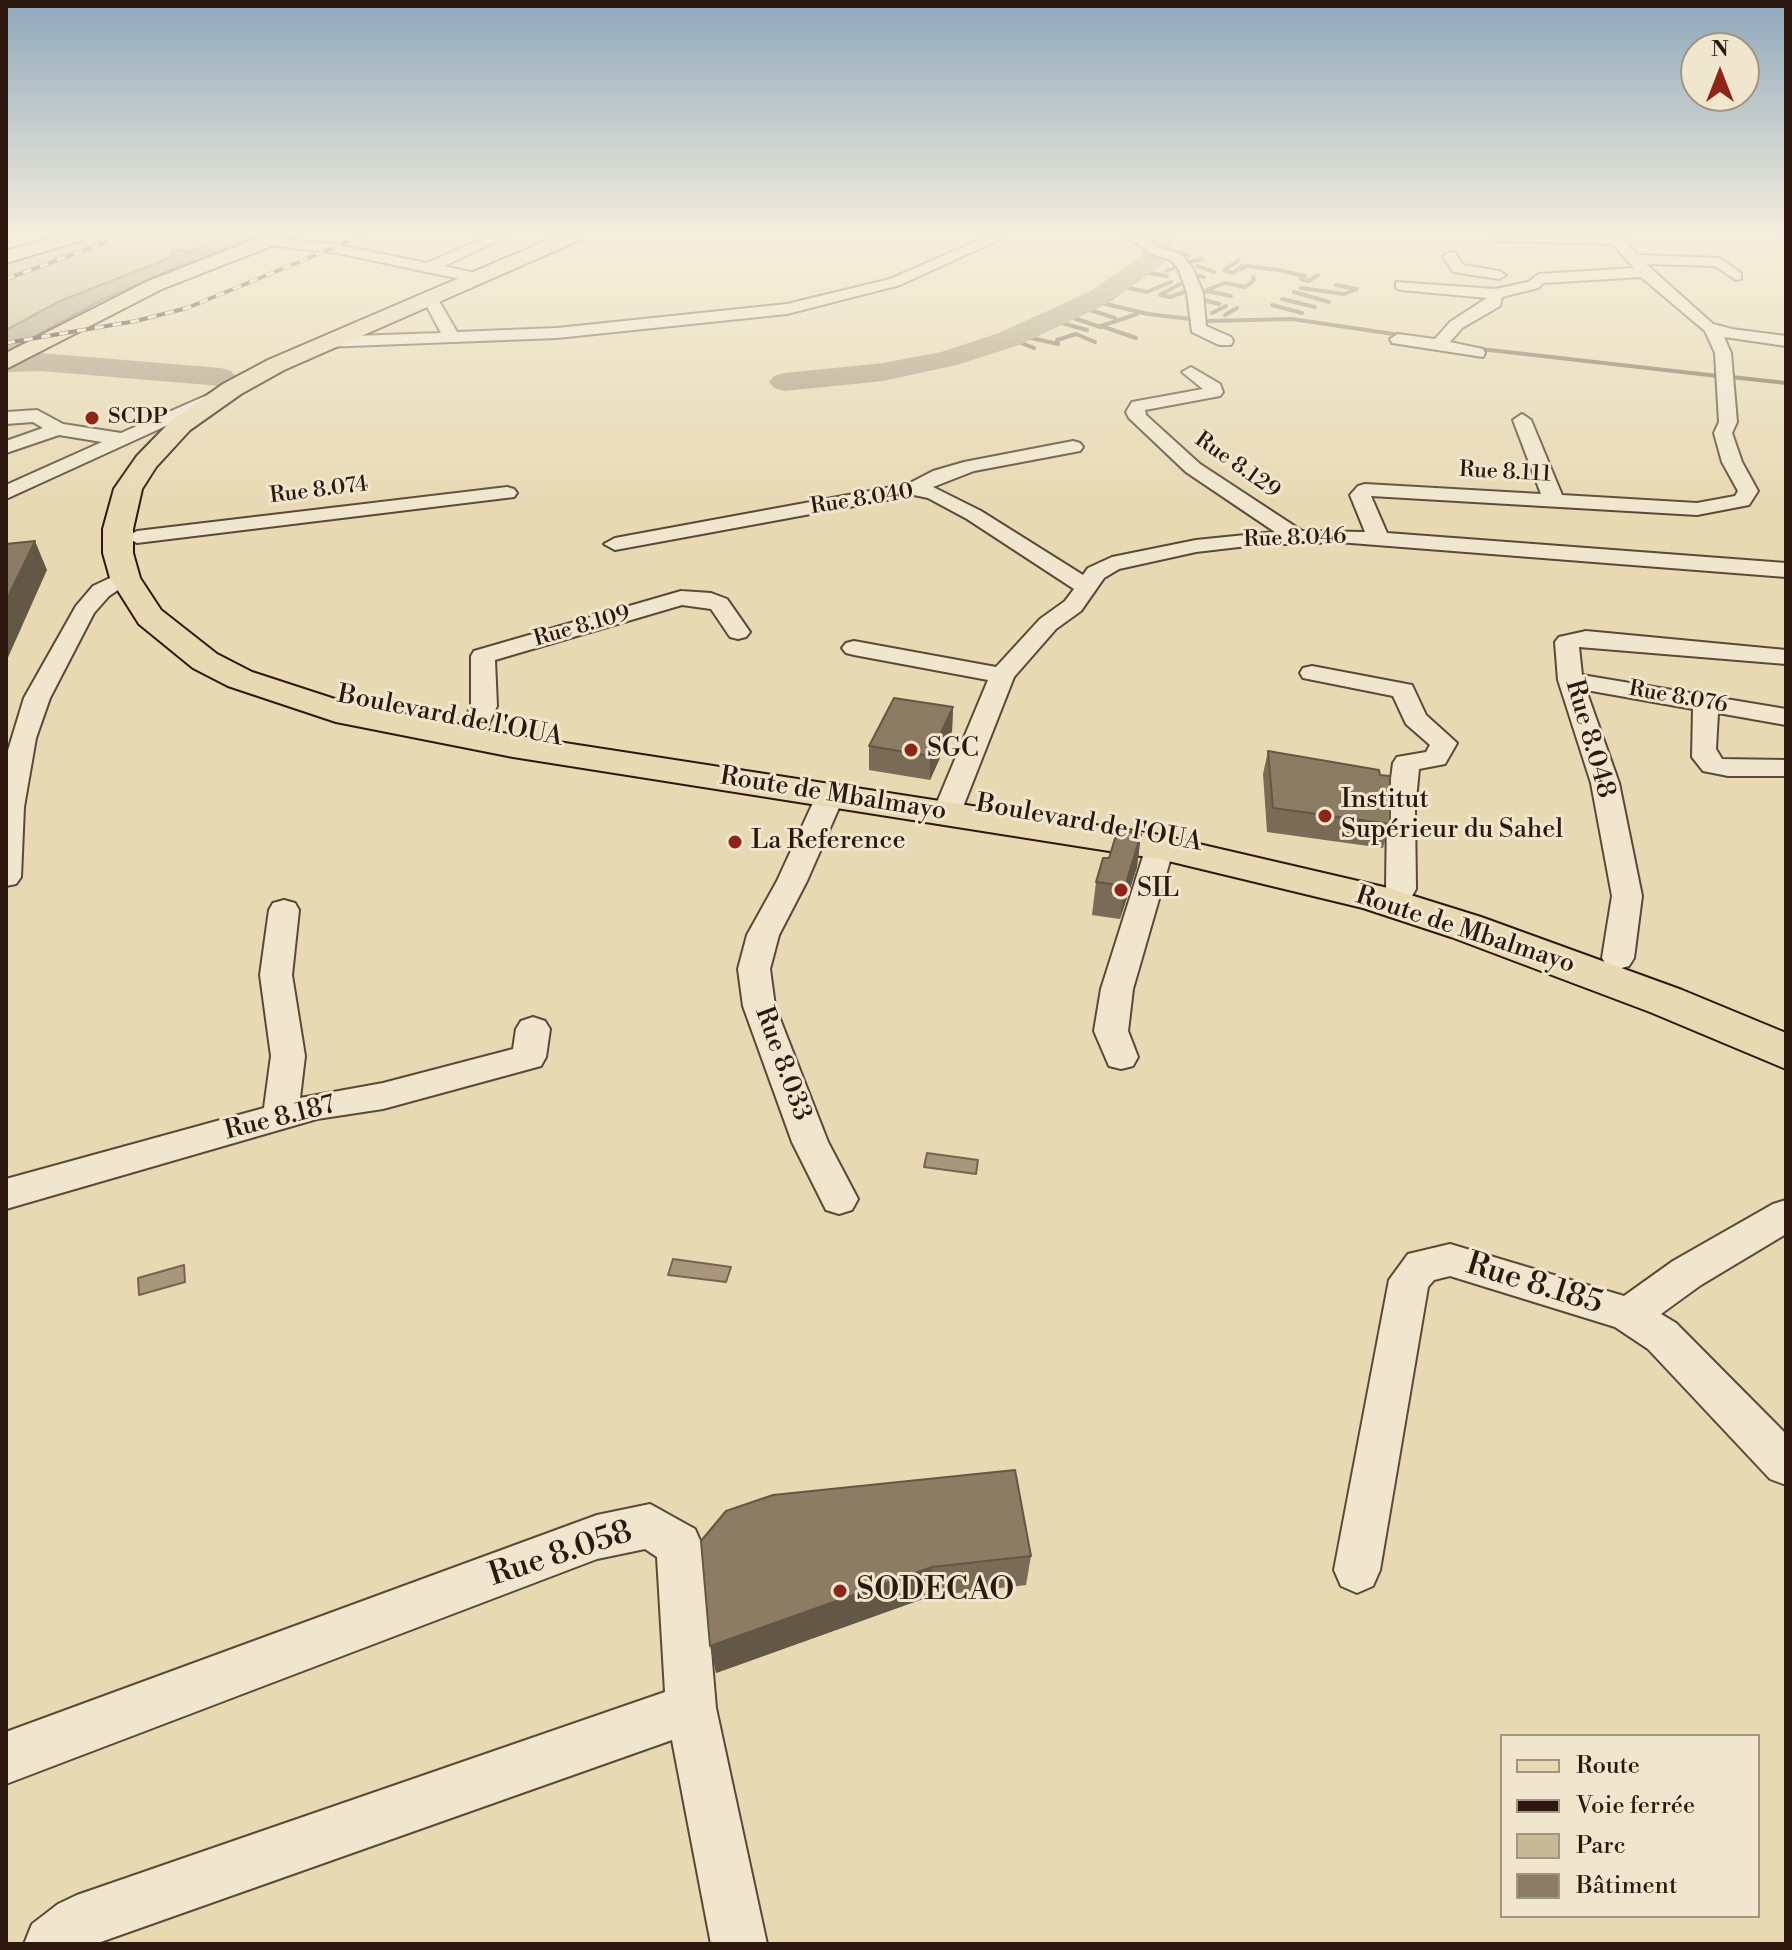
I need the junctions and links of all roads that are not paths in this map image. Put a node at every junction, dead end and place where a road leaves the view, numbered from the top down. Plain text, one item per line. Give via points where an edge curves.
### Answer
1 (74, 327) edge
2 (359, 327) edge
3 (446, 327) edge
4 (614, 327) edge
5 (1198, 327) edge
6 (1455, 327) edge
7 (1709, 327) edge
8 (1712, 330) junction
9 (452, 337) junction
10 (1398, 339) dead end
11 (1225, 341) dead end
12 (1786, 341) edge
13 (324, 342) junction
14 (1439, 344) junction
15 (1477, 353) dead end
16 (6, 362) edge
17 (1191, 372) dead end
18 (229, 391) junction
19 (6, 418) edge
20 (1522, 420) dead end
21 (58, 429) junction
22 (122, 439) junction
23 (6, 447) edge
24 (1073, 447) dead end
25 (914, 489) junction
26 (6, 493) edge
27 (507, 493) dead end
28 (1553, 500) junction
29 (137, 537) junction
30 (1297, 537) junction
31 (1379, 539) junction
32 (615, 544) dead end
33 (1786, 570) edge
34 (125, 578) junction
35 (1085, 586) junction
36 (738, 632) dead end
37 (854, 648) dead end
38 (1786, 657) edge
39 (1312, 673) dead end
40 (1002, 675) junction
41 (1570, 680) junction
42 (1706, 704) junction
43 (1786, 717) edge
44 (475, 726) junction
45 (1786, 768) edge
46 (831, 794) junction
47 (949, 806) junction
48 (1160, 847) junction
49 (6, 877) edge
50 (1401, 889) junction
51 (284, 910) dead end
52 (1618, 958) junction
53 (533, 1029) dead end
54 (1786, 1029) edge
55 (1786, 1052) edge
56 (1121, 1057) dead end
57 (280, 1117) junction
58 (6, 1194) edge
59 (839, 1199) dead end
60 (1786, 1215) edge
61 (1629, 1315) junction
62 (1786, 1464) edge
63 (1357, 1570) dead end
64 (691, 1708) junction
65 (6, 1758) edge
66 (52, 1944) edge
67 (739, 1944) edge

1 - 16 main road
2 - 13 highway
3 - 9 street
4 - 9 street
5 - 11 street
6 - 14 street
7 - 8 street
8 - 12 street
8 - 28 street, Rue 8.111 via 1723,353 1728,422 1723,433 1748,491 1742,501 1697,509
9 - 13 street
10 - 14 street
13 - 18 highway
14 - 15 street
17 - 30 street, Rue 8.129 via 1214,392 1138,406 1138,418 1193,468
18 - 22 street
18 - 29 highway, Boulevard de l'OUA via 150,485
18 - 34 highway, Route de Mbalmayo via 181,425 128,489 118,529
19 - 21 street via 37,416
20 - 28 street
21 - 22 street
21 - 23 street
22 - 26 street
24 - 25 street via 971,466
25 - 32 street, Rue 8.040
25 - 35 street, Rue 8.040 via 934,493 974,515
27 - 29 street, Rue 8.074
28 - 31 street, Rue 8.111 via 1365,490 1360,495
29 - 44 highway, Boulevard de l'OUA via 148,580 171,610 226,653 357,703
30 - 31 street, Rue 8.046
30 - 35 street, Rue 8.046 via 1139,557 1104,568
31 - 33 street, Rue 8.046
34 - 46 highway, Route de Mbalmayo via 150,617 205,661 240,679 323,707 513,746
34 - 49 street via 95,596 37,698 10,807
35 - 40 street, Rue 8.046 via 1073,606 1048,624
36 - 44 street, Rue 8.109 via 719,604 681,598 483,656 484,706
37 - 40 street
38 - 41 street, Rue 8.048 via 1575,638 1567,642
39 - 50 street via 1403,690 1415,719 1444,743 1436,758 1406,763
40 - 47 street, Rue 8.046
41 - 42 street, Rue 8.076
41 - 52 street, Rue 8.048 via 1605,783 1627,896
42 - 43 street, Rue 8.076
42 - 45 street via 1703,749 1713,765
44 - 47 highway, Boulevard de l'OUA
46 - 47 highway, Route de Mbalmayo
46 - 59 street, Rue 8.033 via 763,935 754,969 759,1006 810,1142
47 - 48 highway, Route de Mbalmayo
47 - 50 highway, Boulevard de l'OUA via 1158,833
48 - 55 highway, Route de Mbalmayo via 1373,897 1453,923 1666,1001
48 - 56 street via 1117,989 1111,1031
50 - 52 highway, Boulevard de l'OUA
51 - 57 street via 276,975 288,1056
52 - 54 highway, Boulevard de l'OUA
53 - 57 street, Rue 8.187 via 529,1057
57 - 58 street, Rue 8.187
60 - 61 street, Rue 8.185 via 1687,1273
61 - 62 street via 1662,1336
61 - 63 street, Rue 8.185 via 1450,1260 1422,1266 1409,1280
64 - 65 street, Rue 8.058 via 679,1545 650,1526 597,1537
64 - 66 street via 77,1923
64 - 67 street

